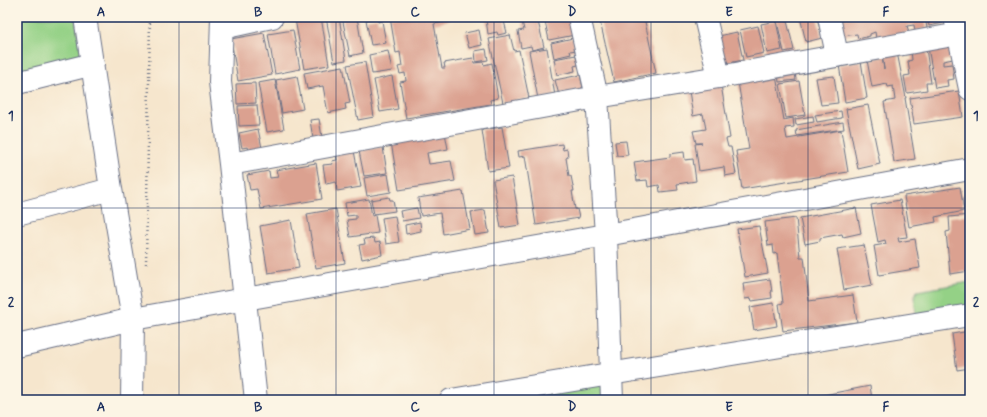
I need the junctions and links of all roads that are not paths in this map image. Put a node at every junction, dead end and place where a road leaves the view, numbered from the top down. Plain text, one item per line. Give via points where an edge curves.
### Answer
1 (85, 17) edge
2 (272, 17) edge
3 (579, 17) edge
4 (705, 17) edge
5 (829, 17) edge
6 (222, 22) edge
7 (961, 27) edge
8 (837, 55) junction
9 (93, 64) junction
10 (719, 77) junction
11 (17, 83) edge
12 (970, 90) edge
13 (597, 98) junction
14 (230, 164) junction
15 (970, 169) edge
16 (111, 189) junction
17 (17, 214) edge
18 (606, 235) junction
19 (245, 299) junction
20 (970, 315) edge
21 (133, 319) junction
22 (17, 346) edge
23 (612, 374) junction
24 (504, 396) edge
25 (132, 400) edge
26 (256, 400) edge
27 (451, 400) edge
28 (612, 400) edge

1 - 9 street
2 - 6 street
3 - 13 street
4 - 10 street
5 - 8 street
6 - 14 street via 220,82
7 - 8 street
7 - 12 street
8 - 10 street
9 - 11 street
9 - 16 street
10 - 13 street
13 - 14 street
13 - 18 street
14 - 19 street
15 - 18 street
16 - 17 street
16 - 21 street
18 - 19 street
18 - 23 street
19 - 21 street
19 - 26 street
20 - 23 street
21 - 22 street
21 - 25 street
23 - 24 street
23 - 28 street
24 - 27 street

